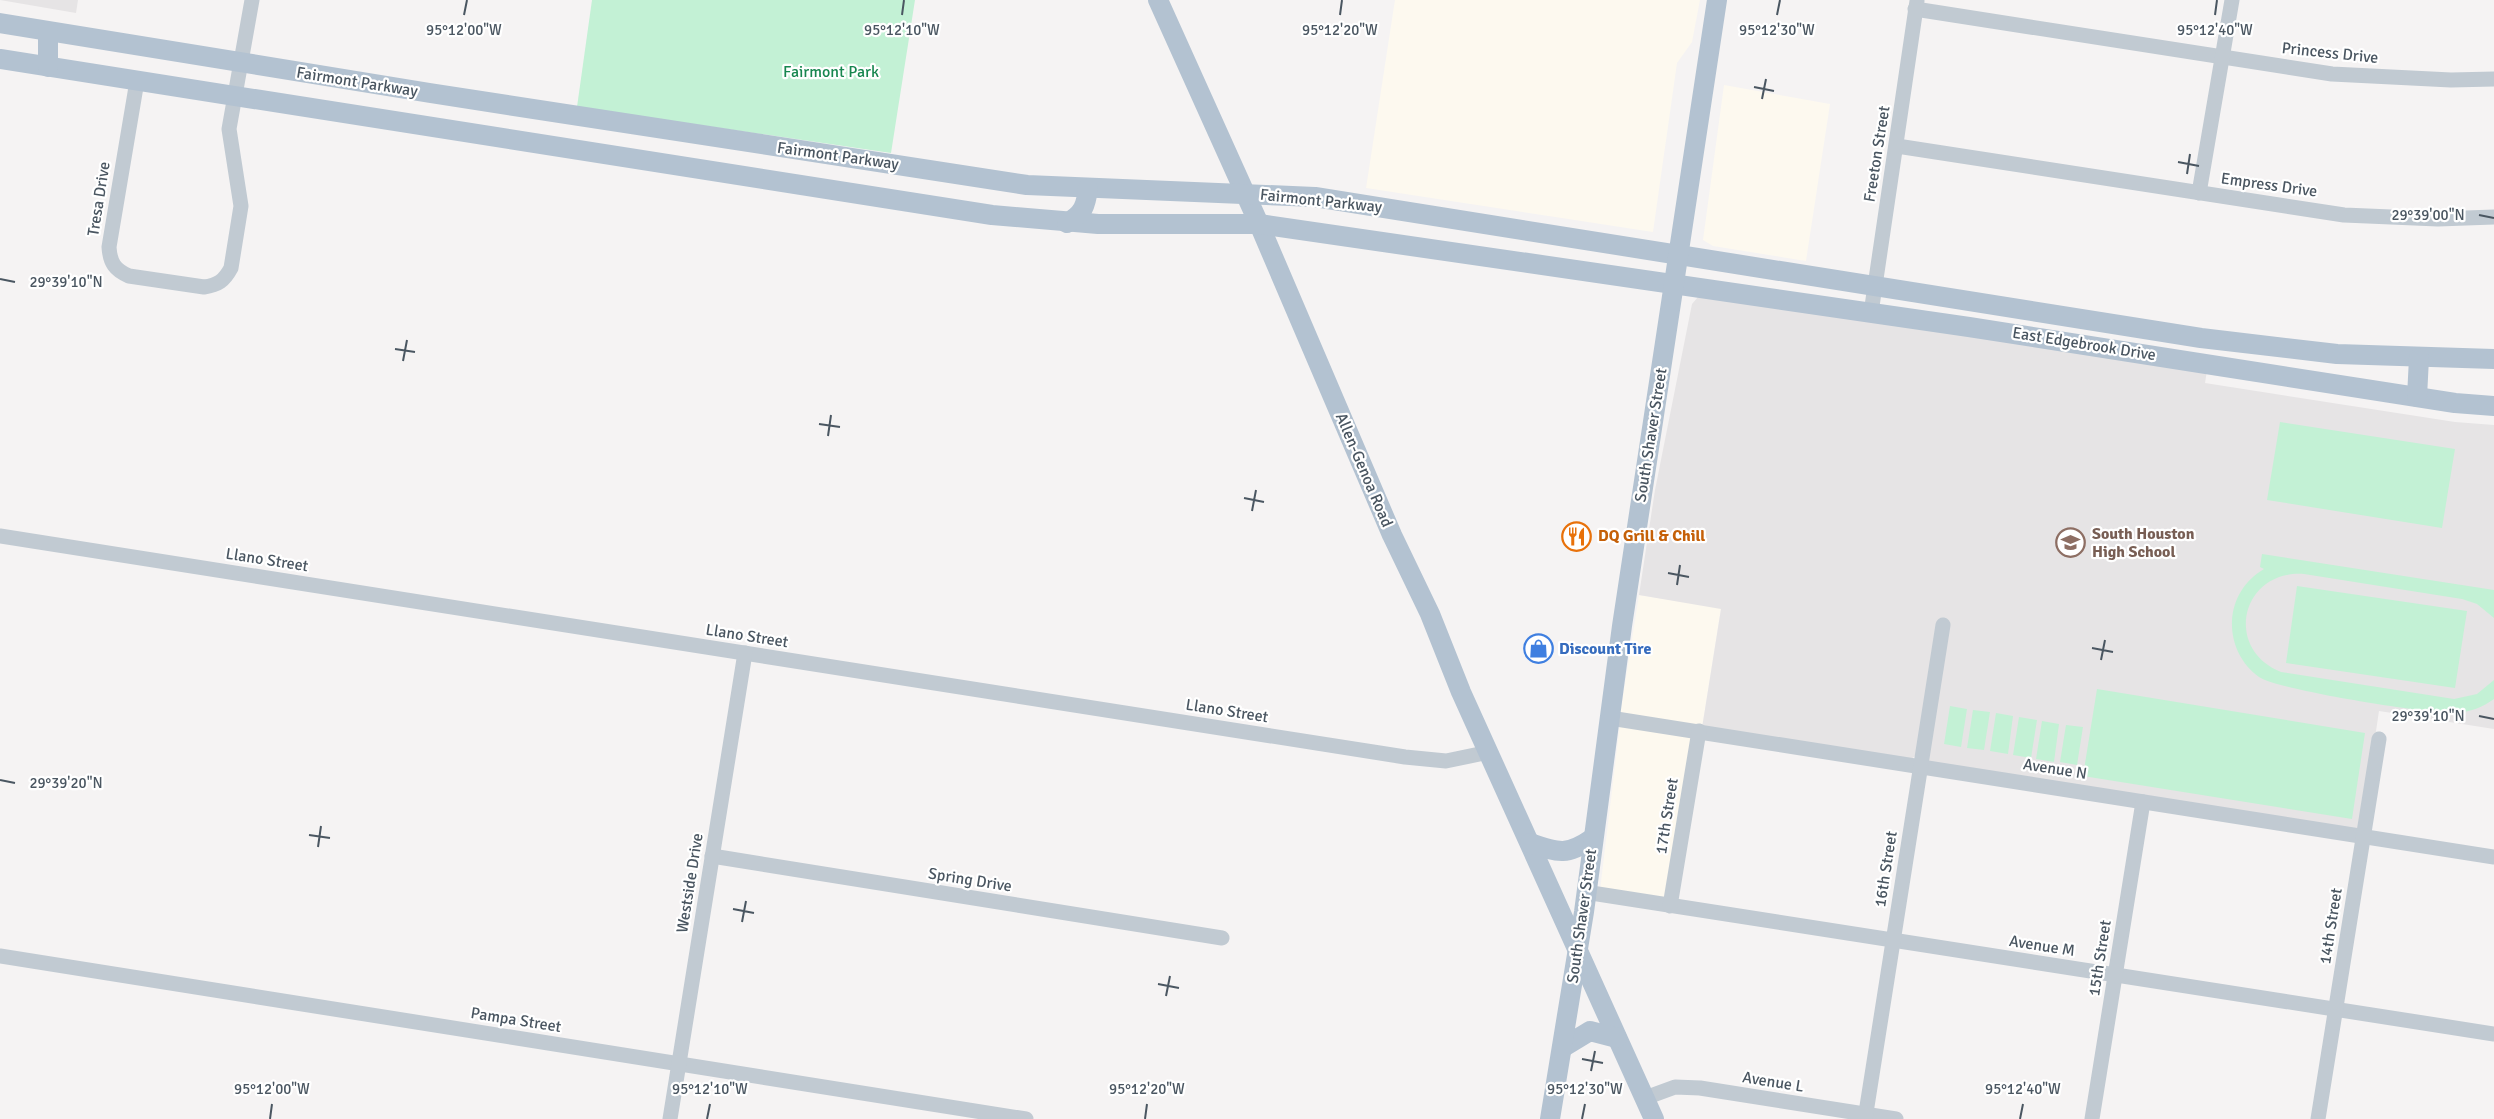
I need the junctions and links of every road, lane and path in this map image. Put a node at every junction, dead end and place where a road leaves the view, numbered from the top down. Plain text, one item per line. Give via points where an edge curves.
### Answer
1 (252, 0) edge
2 (1158, 0) edge
3 (1717, 0) edge
4 (2232, 0) edge
5 (1916, 5) edge
6 (0, 23) edge
7 (48, 32) junction
8 (2222, 58) junction
9 (0, 59) edge
10 (242, 63) junction
11 (48, 67) junction
12 (2494, 79) edge
13 (137, 81) junction
14 (234, 96) junction
15 (555, 112) junction
16 (743, 142) junction
17 (550, 146) junction
18 (1897, 146) junction
19 (738, 175) junction
20 (1088, 188) junction
21 (1245, 193) junction
22 (2199, 193) junction
23 (1430, 214) junction
24 (2494, 217) edge
25 (1067, 223) junction
26 (1259, 224) junction
27 (1426, 248) junction
28 (1679, 254) junction
29 (1814, 274) junction
30 (1675, 283) junction
31 (1875, 284) junction
32 (1780, 300) junction
33 (2041, 311) junction
34 (1871, 313) junction
35 (2037, 337) junction
36 (2201, 338) junction
37 (2419, 358) junction
38 (2494, 359) edge
39 (2198, 362) junction
40 (2417, 397) junction
41 (2494, 406) edge
42 (0, 536) edge
43 (1943, 625) dead end
44 (745, 653) junction
45 (1610, 718) junction
46 (1699, 731) junction
47 (2379, 739) dead end
48 (1489, 752) junction
49 (1921, 766) junction
50 (2143, 802) junction
51 (2364, 837) junction
52 (1593, 838) junction
53 (1530, 843) junction
54 (712, 856) junction
55 (2494, 857) edge
56 (1585, 892) junction
57 (1670, 906) junction
58 (1222, 938) dead end
59 (1893, 941) junction
60 (1576, 944) junction
61 (0, 956) edge
62 (2115, 975) junction
63 (2336, 1010) junction
64 (2494, 1034) edge
65 (1617, 1038) junction
66 (1562, 1048) junction
67 (679, 1064) junction
68 (1645, 1098) junction
69 (1865, 1117) edge
70 (670, 1119) edge
71 (1026, 1119) edge
72 (1550, 1119) edge
73 (1654, 1119) edge
74 (1896, 1119) edge
75 (2092, 1119) edge
76 (2318, 1119) edge

1 - 10 street
2 - 21 main road, Allen-Genoa Road
3 - 28 main road, South Shaver Street
4 - 8 street
5 - 8 street, Princess Drive
5 - 18 street, Freeton Street
6 - 7 main road, Fairmont Parkway
7 - 10 main road, Fairmont Parkway
7 - 11 main road
8 - 12 street, Princess Drive via 2332,74
8 - 22 street
9 - 11 main road, Fairmont Parkway
10 - 14 street
10 - 15 main road, Fairmont Parkway
11 - 13 main road, Fairmont Parkway
13 - 14 main road, Fairmont Parkway
13 - 14 street, Tresa Drive via 109,254 121,273 166,282 214,286 231,267 241,206 229,142
14 - 17 main road, Fairmont Parkway
15 - 16 main road, Fairmont Parkway
15 - 17 main road
16 - 19 main road
16 - 20 main road, Fairmont Parkway via 1027,184
17 - 19 main road, Fairmont Parkway
18 - 22 street, Empress Drive
18 - 31 street, Freeton Street
19 - 25 main road, Fairmont Parkway
20 - 21 main road, Fairmont Parkway
20 - 25 main road via 1084,208
21 - 23 main road, Fairmont Parkway via 1315,197
21 - 26 main road, Allen-Genoa Road
22 - 24 street, Empress Drive via 2344,214 2438,219
23 - 27 main road
23 - 28 main road, Fairmont Parkway
25 - 26 main road, Fairmont Parkway
26 - 27 main road, Fairmont Parkway
26 - 48 main road, Allen-Genoa Road
27 - 30 main road, Fairmont Parkway
28 - 29 main road, East Edgebrook Drive
28 - 30 main road, South Shaver Street
29 - 31 main road, East Edgebrook Drive
29 - 32 main road via 1786,288
30 - 32 main road, East Edgebrook Drive
30 - 45 main road, South Shaver Street
31 - 33 main road, East Edgebrook Drive
31 - 34 street, Freeton Street
32 - 34 main road, East Edgebrook Drive
33 - 35 main road
33 - 36 main road, East Edgebrook Drive
34 - 35 main road, East Edgebrook Drive
35 - 39 main road, East Edgebrook Drive
36 - 37 main road, East Edgebrook Drive via 2337,354
36 - 39 main road
37 - 38 main road, East Edgebrook Drive
37 - 40 main road
39 - 40 main road, East Edgebrook Drive
40 - 41 main road, East Edgebrook Drive
42 - 44 street, Llano Street
43 - 49 street, 16th Street
44 - 48 street, Llano Street via 1405,757 1446,761
44 - 54 street, Westside Drive
45 - 46 street, Avenue N
45 - 52 main road, South Shaver Street
46 - 49 street, Avenue N
46 - 57 street, 17th Street
47 - 51 street, 14th Street
48 - 53 main road, Allen-Genoa Road
49 - 50 street, Avenue N
49 - 59 street, 16th Street
50 - 51 street, Avenue N
50 - 62 street, 15th Street
51 - 55 street, Avenue N
51 - 63 street, 14th Street
52 - 53 main road via 1565,852
52 - 56 main road, South Shaver Street
53 - 60 main road, Allen-Genoa Road
54 - 58 street, Spring Drive
54 - 67 street, Westside Drive
56 - 57 street, Avenue M
56 - 60 main road, South Shaver Street
57 - 59 street, Avenue M
59 - 62 street, Avenue M
59 - 69 street, 16th Street
60 - 65 main road, Allen-Genoa Road
60 - 66 main road, South Shaver Street
61 - 67 street, Pampa Street
62 - 63 street, Avenue M
62 - 75 street, 15th Street
63 - 64 street, Avenue M
63 - 76 street, 14th Street
65 - 66 main road via 1590,1031
65 - 68 main road, Allen-Genoa Road
66 - 72 main road, South Shaver Street
67 - 70 street, Westside Drive
67 - 71 street, Pampa Street
68 - 69 street, Avenue L via 1676,1087 1700,1089
68 - 73 main road, Allen-Genoa Road
69 - 74 street, Avenue L

